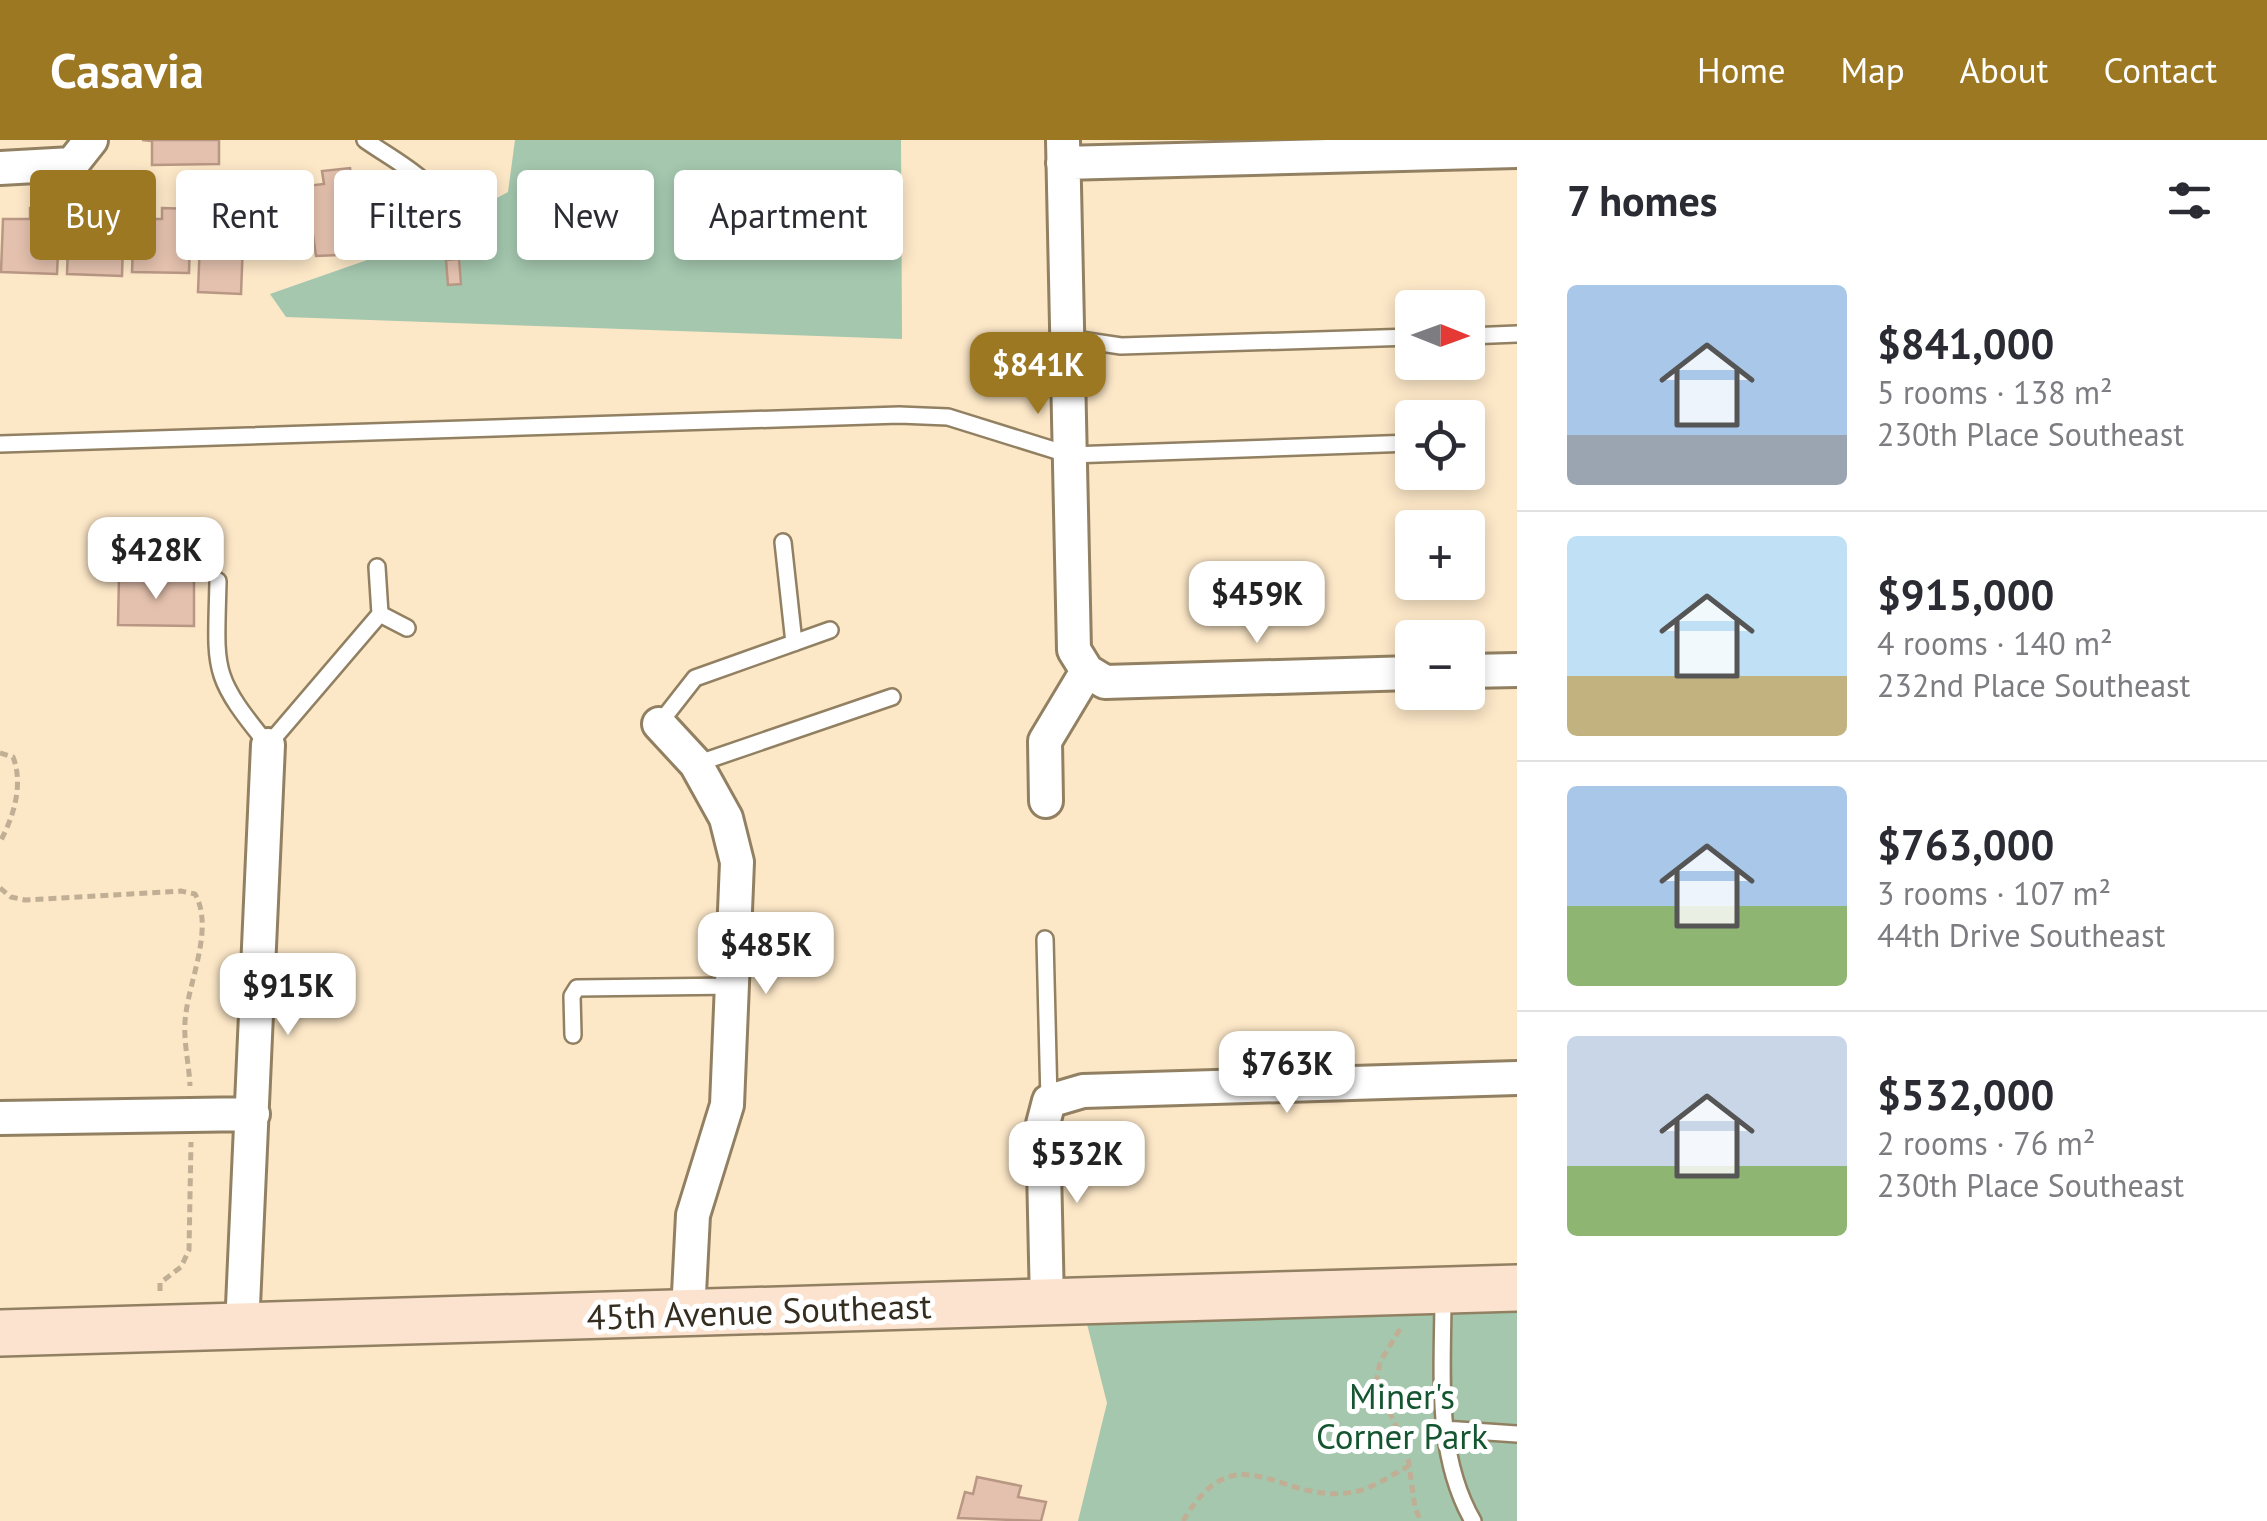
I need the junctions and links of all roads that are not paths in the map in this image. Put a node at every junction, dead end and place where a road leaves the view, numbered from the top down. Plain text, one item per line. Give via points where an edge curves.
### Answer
1 (365, 140) edge
2 (86, 146) edge
3 (1517, 151) edge
4 (1063, 152) edge
5 (0, 168) edge
6 (407, 170) edge
7 (1517, 334) edge
8 (1485, 335) edge
9 (1067, 338) junction
10 (1395, 338) edge
11 (0, 444) edge
12 (1395, 444) edge
13 (1070, 455) junction
14 (784, 542) dead end
15 (377, 567) dead end
16 (218, 581) dead end
17 (380, 614) junction
18 (407, 628) dead end
19 (830, 630) dead end
20 (794, 643) junction
21 (1517, 670) edge
22 (1088, 671) junction
23 (1485, 671) edge
24 (1395, 673) edge
25 (892, 697) dead end
26 (659, 724) joint
27 (268, 746) junction
28 (696, 764) junction
29 (1046, 802) dead end
30 (1045, 939) dead end
31 (735, 986) junction
32 (574, 1036) dead end
33 (1517, 1078) edge
34 (1049, 1102) junction
35 (253, 1114) junction
36 (0, 1118) edge
37 (1517, 1288) edge
38 (1046, 1302) junction
39 (1443, 1306) junction
40 (688, 1312) junction
41 (242, 1328) junction
42 (0, 1333) edge
43 (1444, 1429) junction
44 (1517, 1434) edge
45 (1473, 1521) edge

1 - 6 lane
2 - 5 street via 72,164
3 - 4 street
4 - 9 street
7 - 8 lane
9 - 10 lane via 1121,346
9 - 13 street
11 - 13 lane via 899,415 948,418
12 - 13 lane
13 - 22 street via 1074,650
14 - 20 lane
15 - 17 lane
16 - 27 lane via 220,680
17 - 18 lane
17 - 27 lane
19 - 20 lane
20 - 26 lane via 694,678
21 - 23 street
22 - 24 street via 1104,682
22 - 29 street via 1045,741
25 - 28 lane
26 - 28 street
27 - 35 street
28 - 31 street via 726,818 737,862
30 - 34 lane
31 - 32 lane via 577,988
31 - 40 street via 727,1105 693,1215
33 - 34 street via 1082,1091
34 - 38 street via 1043,1124
35 - 36 street
35 - 41 street
37 - 39 street, 45th Avenue Southeast
38 - 39 street, 45th Avenue Southeast
38 - 40 street, 45th Avenue Southeast
39 - 43 lane
40 - 41 street, 45th Avenue Southeast
41 - 42 street, 45th Avenue Southeast
43 - 44 lane
43 - 45 lane via 1451,1476

